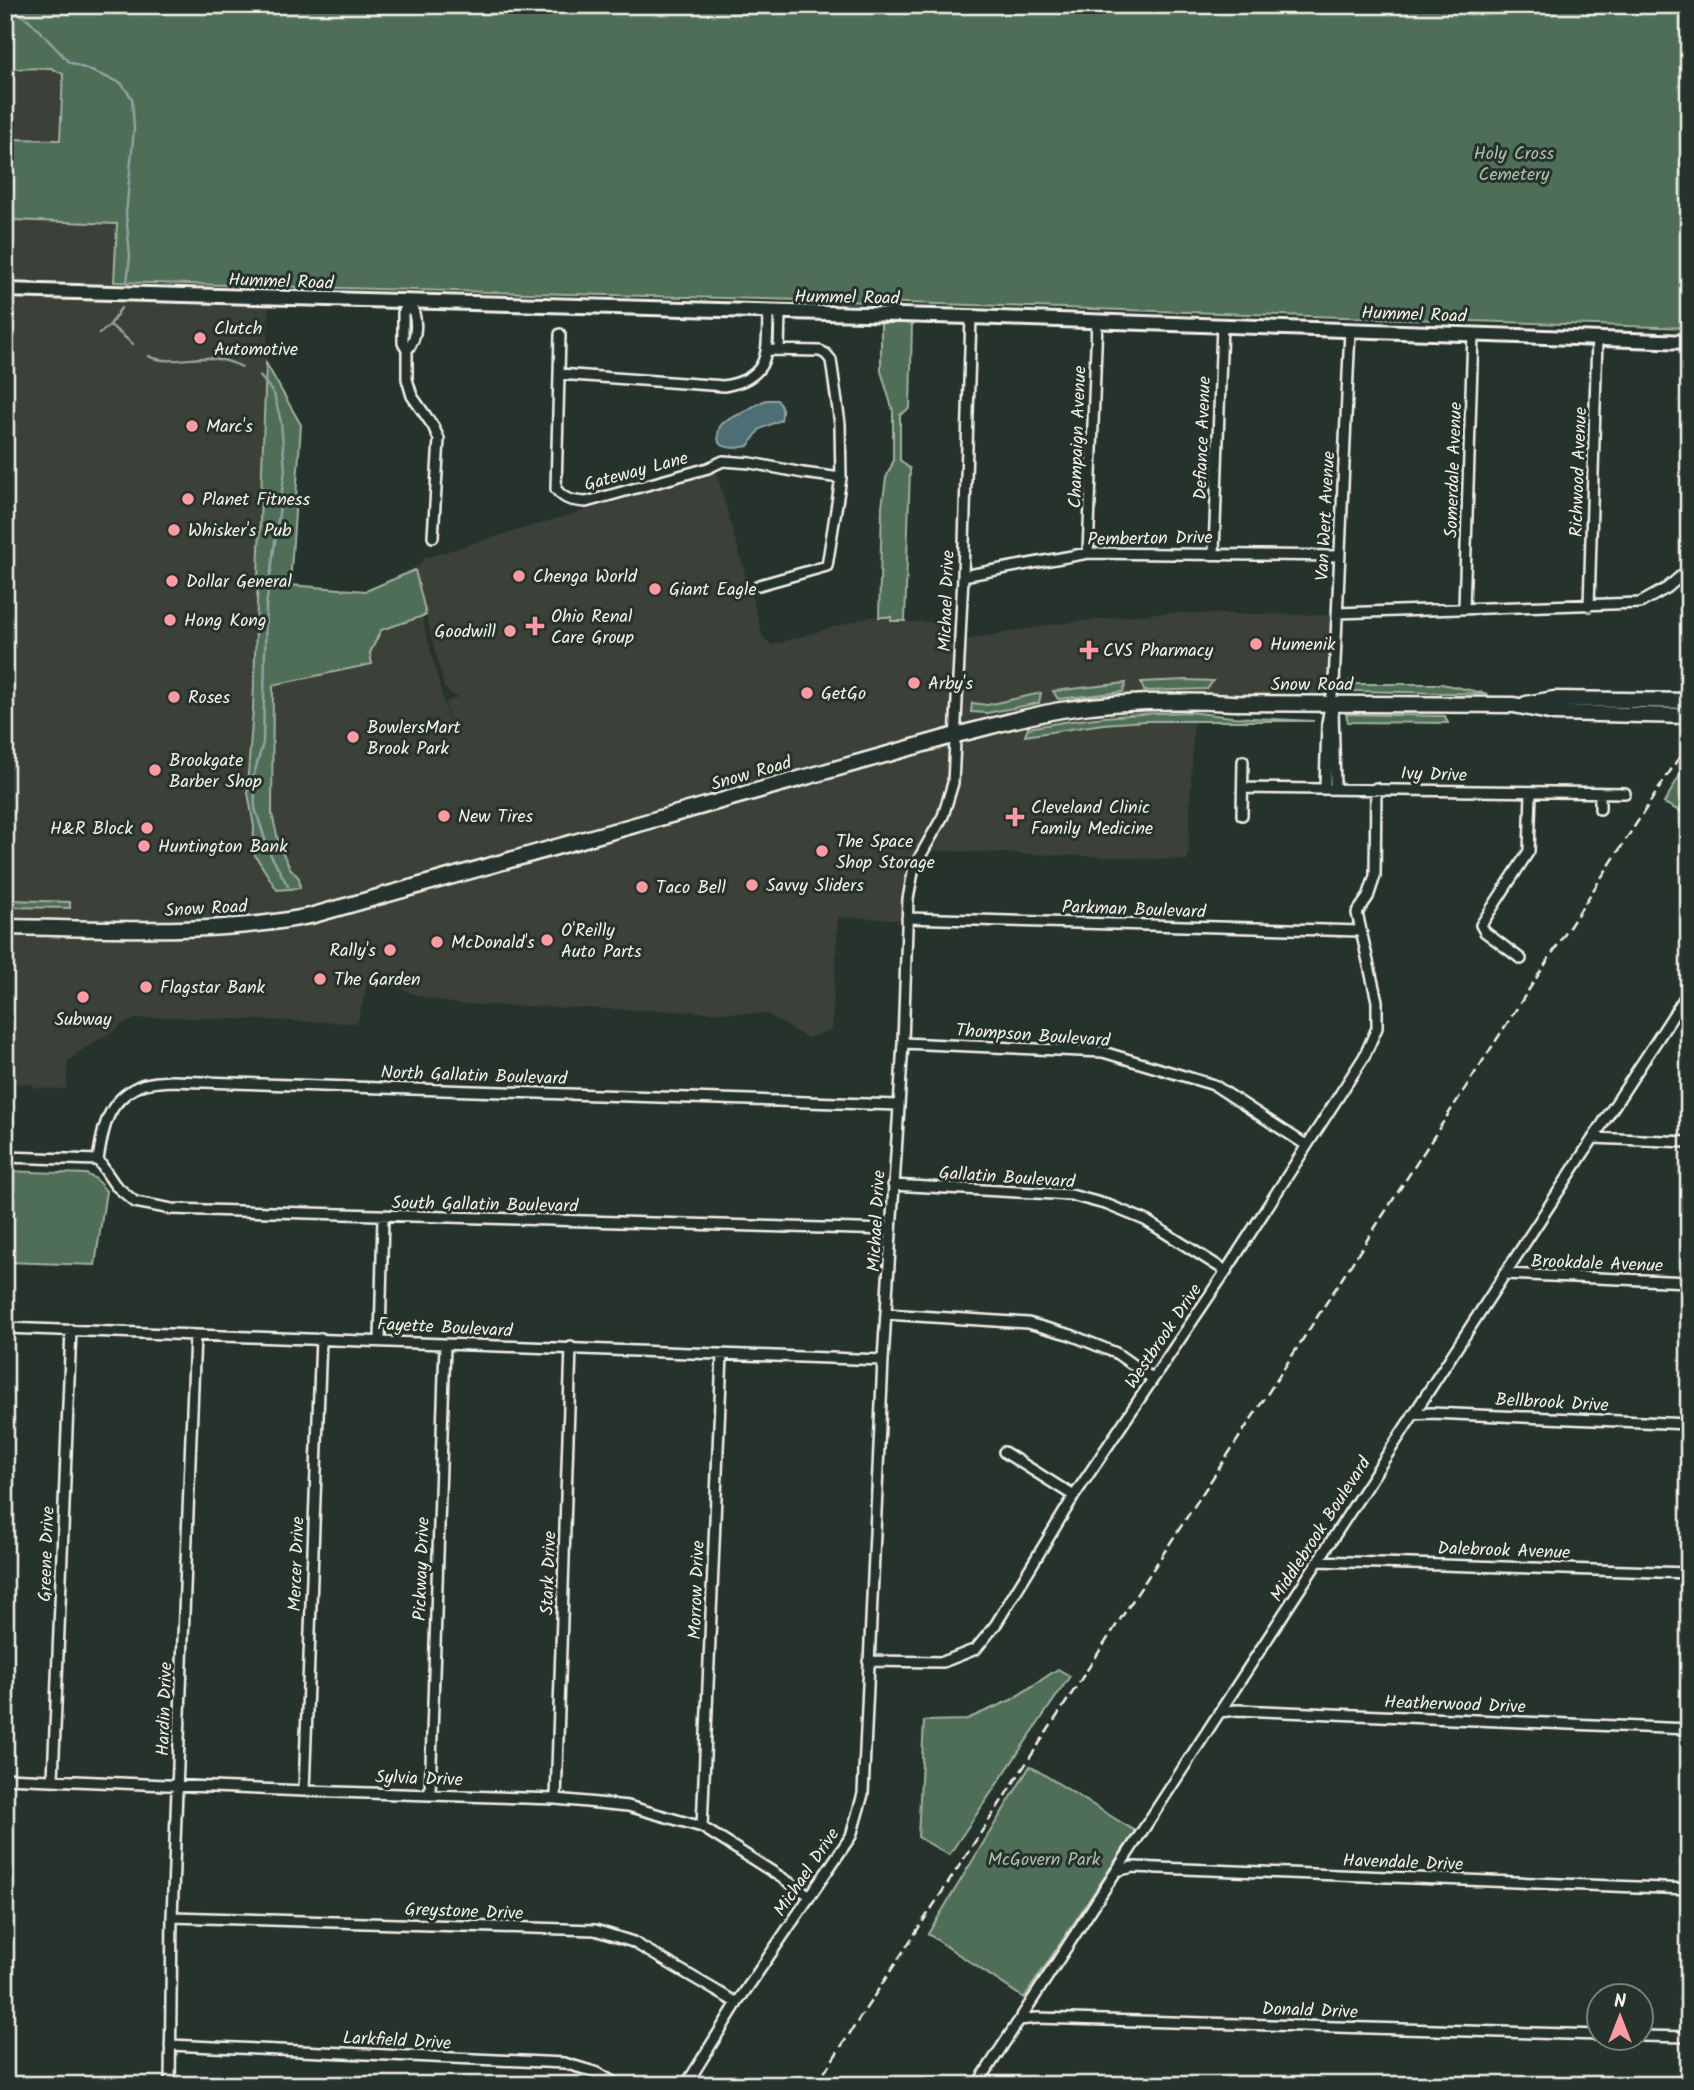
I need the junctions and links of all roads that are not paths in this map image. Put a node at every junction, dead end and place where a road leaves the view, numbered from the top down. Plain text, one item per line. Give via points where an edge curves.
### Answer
1 (5, 290) edge
2 (410, 302) junction
3 (774, 313) junction
4 (971, 317) junction
5 (1097, 321) junction
6 (1222, 325) junction
7 (1350, 330) junction
8 (560, 334) dead end
9 (1473, 334) junction
10 (1597, 339) junction
11 (1689, 342) edge
12 (768, 350) junction
13 (779, 350) junction
14 (559, 374) junction
15 (841, 478) junction
16 (433, 537) dead end
17 (1088, 553) junction
18 (1214, 553) junction
19 (1339, 556) junction
20 (1689, 569) edge
21 (963, 576) junction
22 (759, 585) dead end
23 (1590, 606) junction
24 (1464, 608) junction
25 (1336, 613) junction
26 (1689, 701) edge
27 (1332, 703) junction
28 (1514, 705) junction
29 (1689, 716) edge
30 (956, 735) junction
31 (1243, 761) dead end
32 (1330, 787) junction
33 (1242, 788) junction
34 (1376, 789) junction
35 (1531, 793) junction
36 (1600, 793) junction
37 (1625, 793) dead end
38 (1600, 809) dead end
39 (1242, 815) dead end
40 (907, 918) junction
41 (5, 927) edge
42 (1360, 931) junction
43 (1521, 958) dead end
44 (1689, 991) edge
45 (903, 1042) junction
46 (898, 1105) junction
47 (1593, 1138) junction
48 (1689, 1142) edge
49 (1306, 1145) junction
50 (5, 1157) edge
51 (98, 1160) junction
52 (893, 1185) junction
53 (383, 1217) junction
54 (891, 1230) junction
55 (1226, 1271) junction
56 (1504, 1275) junction
57 (1689, 1282) edge
58 (886, 1314) junction
59 (5, 1328) edge
60 (71, 1330) junction
61 (194, 1335) junction
62 (321, 1338) junction
63 (380, 1340) junction
64 (445, 1345) junction
65 (571, 1347) junction
66 (722, 1355) junction
67 (883, 1360) junction
68 (1153, 1379) junction
69 (1413, 1414) junction
70 (1689, 1424) edge
71 (1004, 1452) dead end
72 (1074, 1496) junction
73 (1318, 1560) junction
74 (1689, 1573) edge
75 (868, 1661) junction
76 (1219, 1712) junction
77 (1689, 1730) edge
78 (5, 1778) edge
79 (53, 1779) junction
80 (177, 1787) junction
81 (304, 1791) junction
82 (430, 1794) junction
83 (556, 1799) junction
84 (702, 1827) junction
85 (1116, 1871) junction
86 (1689, 1889) edge
87 (809, 1895) junction
88 (172, 1917) junction
89 (737, 2004) junction
90 (1019, 2020) junction
91 (1586, 2035) edge
92 (1656, 2036) edge
93 (1689, 2037) edge
94 (170, 2045) junction
95 (170, 2085) edge
96 (618, 2085) edge
97 (686, 2085) edge
98 (977, 2085) edge

1 - 2 street, Hummel Road
2 - 3 street, Hummel Road
2 - 16 street via 416,314 415,333 407,350 406,370 411,392 439,439
3 - 4 street, Hummel Road
3 - 12 street
3 - 13 street
4 - 5 street, Hummel Road
4 - 21 street, Michael Drive
5 - 6 street, Hummel Road
5 - 17 street, Champaign Avenue
6 - 7 street, Hummel Road
6 - 18 street, Defiance Avenue
7 - 9 street, Hummel Road
7 - 19 street, Van Wert Avenue
8 - 14 street, Gateway Lane
9 - 10 street, Hummel Road
9 - 24 street, Somerdale Avenue
10 - 11 street, Hummel Road
10 - 23 street, Richwood Avenue
12 - 13 street
12 - 14 street via 760,370 740,383 724,386
13 - 15 street via 820,351 831,360
14 - 15 street, Gateway Lane via 556,489 569,500 586,502 723,461
15 - 22 street via 827,566
17 - 18 street, Pemberton Drive
17 - 21 street, Pemberton Drive
18 - 19 street, Pemberton Drive
19 - 25 street, Van Wert Avenue
20 - 23 street via 1640,603
21 - 30 street, Michael Drive
23 - 24 street
24 - 25 street
25 - 27 street, Van Wert Avenue
26 - 28 main road, Snow Road via 1554,699
27 - 28 main road, Snow Road
27 - 30 main road, Snow Road via 1100,705
27 - 32 street, Van Wert Avenue via 1327,723
28 - 29 main road, Snow Road via 1554,713
30 - 40 street, Michael Drive via 949,798 914,867
30 - 41 main road, Snow Road via 310,916 248,926 158,930
31 - 33 street
32 - 33 street, Ivy Drive
32 - 34 street, Ivy Drive
33 - 39 street
34 - 35 street, Ivy Drive
34 - 42 street via 1375,876 1357,914
35 - 36 street, Ivy Drive
35 - 43 street via 1529,851 1481,925
36 - 37 street, Ivy Drive
36 - 38 street
40 - 42 street, Parkman Boulevard
40 - 45 street, Michael Drive
42 - 49 street, Westbrook Drive via 1377,1001 1377,1028 1364,1058
44 - 47 street, Middlebrook Boulevard
45 - 46 street, Michael Drive
45 - 49 street, Thompson Boulevard via 1104,1052 1214,1085
46 - 51 street, North Gallatin Boulevard via 172,1081 140,1086 113,1106
46 - 52 street, Michael Drive
47 - 48 street
47 - 56 street, Middlebrook Boulevard
49 - 55 street, Westbrook Drive
50 - 51 street
51 - 53 street, South Gallatin Boulevard via 115,1185 135,1202 172,1209
52 - 54 street, Michael Drive
52 - 55 street, Gallatin Boulevard via 1071,1195 1145,1220
53 - 54 street, South Gallatin Boulevard
53 - 63 street
54 - 58 street, Michael Drive
55 - 68 street, Westbrook Drive
56 - 57 street, Brookdale Avenue
56 - 69 street, Middlebrook Boulevard
58 - 67 street, Michael Drive
58 - 68 street via 1028,1323 1116,1353
59 - 60 street, Fayette Boulevard
60 - 61 street, Fayette Boulevard
60 - 79 street, Greene Drive
61 - 62 street, Fayette Boulevard
61 - 80 street, Hardin Drive
62 - 63 street, Fayette Boulevard
62 - 81 street, Mercer Drive
63 - 64 street, Fayette Boulevard
64 - 65 street, Fayette Boulevard
64 - 82 street, Pickway Drive
65 - 66 street, Fayette Boulevard
65 - 83 street, Stark Drive
66 - 67 street, Fayette Boulevard
66 - 84 street, Morrow Drive
67 - 75 street, Michael Drive
68 - 72 street, Westbrook Drive
69 - 70 street, Bellbrook Drive
69 - 73 street, Middlebrook Boulevard
71 - 72 street
72 - 75 street, Westbrook Drive via 976,1649 943,1662
73 - 74 street, Dalebrook Avenue
73 - 76 street, Middlebrook Boulevard
75 - 87 street, Michael Drive via 863,1794 851,1836
76 - 77 street, Heatherwood Drive
76 - 85 street, Middlebrook Boulevard
78 - 79 street, Sylvia Drive
79 - 80 street, Sylvia Drive
80 - 81 street, Sylvia Drive
80 - 88 street, Hardin Drive
81 - 82 street, Sylvia Drive
82 - 83 street, Sylvia Drive
83 - 84 street, Sylvia Drive via 628,1806
84 - 87 street, Sylvia Drive
85 - 86 street, Havendale Drive via 1133,1867
85 - 90 street, Middlebrook Boulevard
87 - 89 street, Michael Drive
88 - 89 street, Greystone Drive via 595,1930 633,1942
88 - 94 street, Hardin Drive
89 - 97 street, Michael Drive
90 - 91 street, Donald Drive
90 - 98 street, Middlebrook Boulevard
92 - 93 street
94 - 95 street, Hardin Drive
94 - 96 street, Larkfield Drive via 564,2063 598,2073

